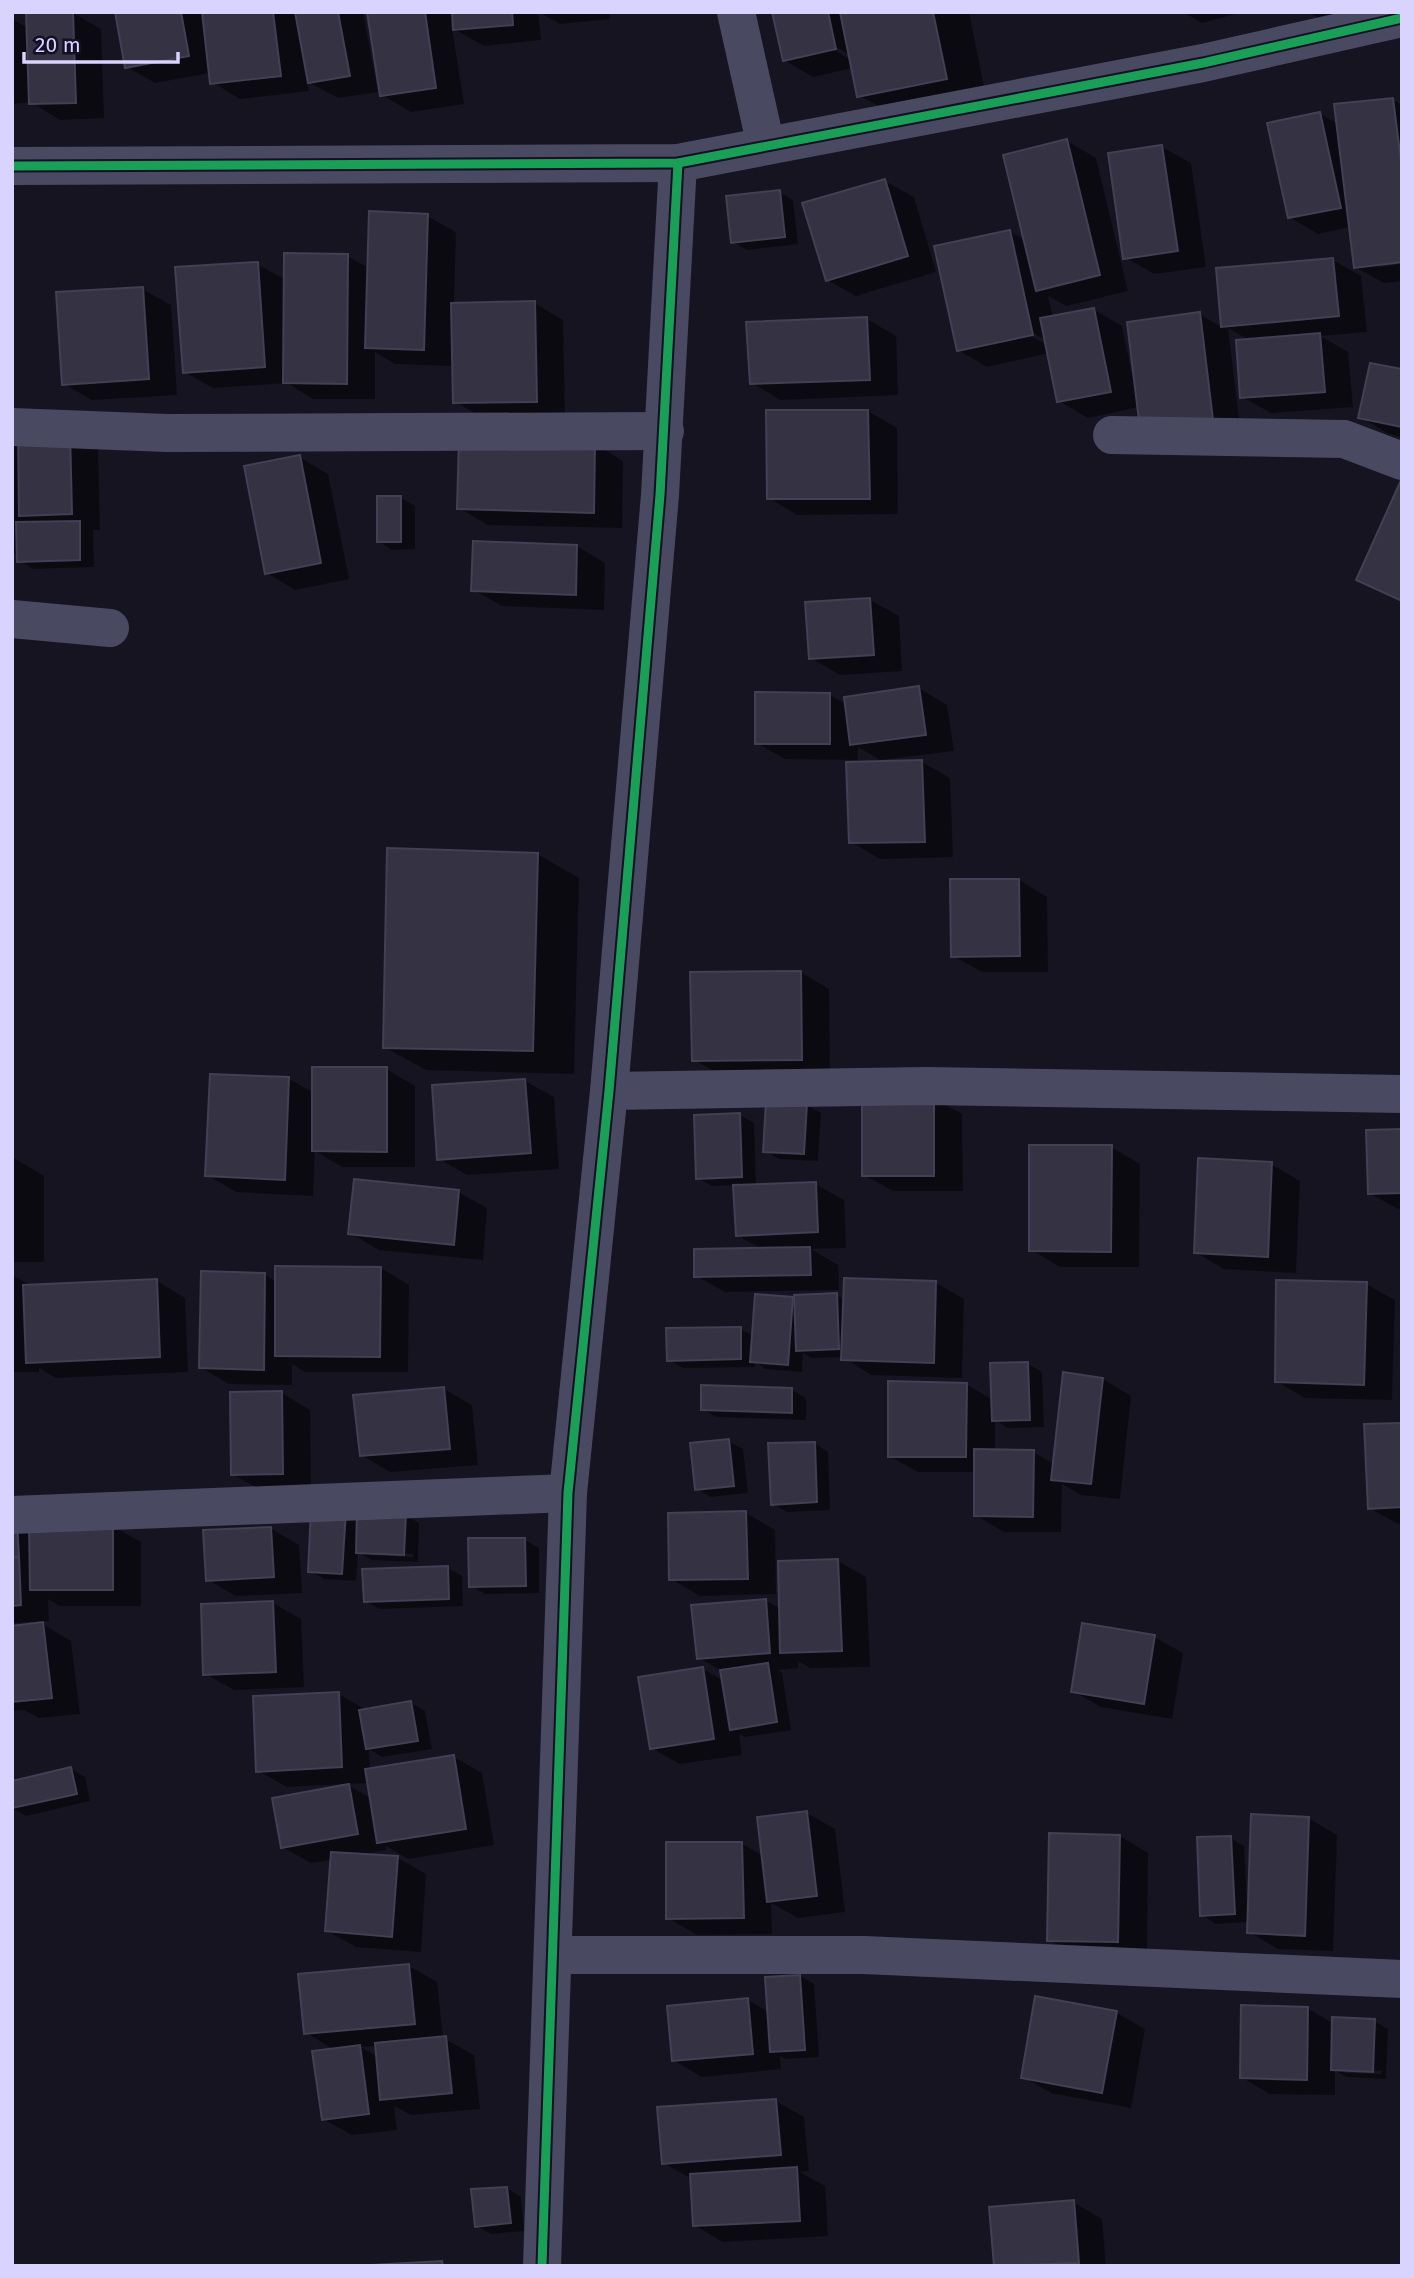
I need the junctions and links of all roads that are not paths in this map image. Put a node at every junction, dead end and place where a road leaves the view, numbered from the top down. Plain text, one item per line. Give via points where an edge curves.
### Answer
1 (736, 12) edge
2 (1402, 18) edge
3 (766, 146) junction
4 (678, 163) junction
5 (12, 166) edge
6 (12, 427) edge
7 (664, 432) junction
8 (1112, 435) dead end
9 (1402, 461) edge
10 (12, 619) edge
11 (110, 628) dead end
12 (609, 1091) junction
13 (1402, 1094) edge
14 (568, 1493) junction
15 (12, 1515) edge
16 (553, 1955) junction
17 (1402, 1979) edge
18 (542, 2266) edge

1 - 3 street
2 - 3 street via 1203,62
3 - 4 street
4 - 5 street
4 - 7 street
6 - 7 street via 167,433
7 - 12 street
8 - 9 street via 1344,439
10 - 11 street
12 - 13 street via 927,1086
12 - 14 street
14 - 15 street
14 - 16 street
16 - 17 street via 864,1955
16 - 18 street

